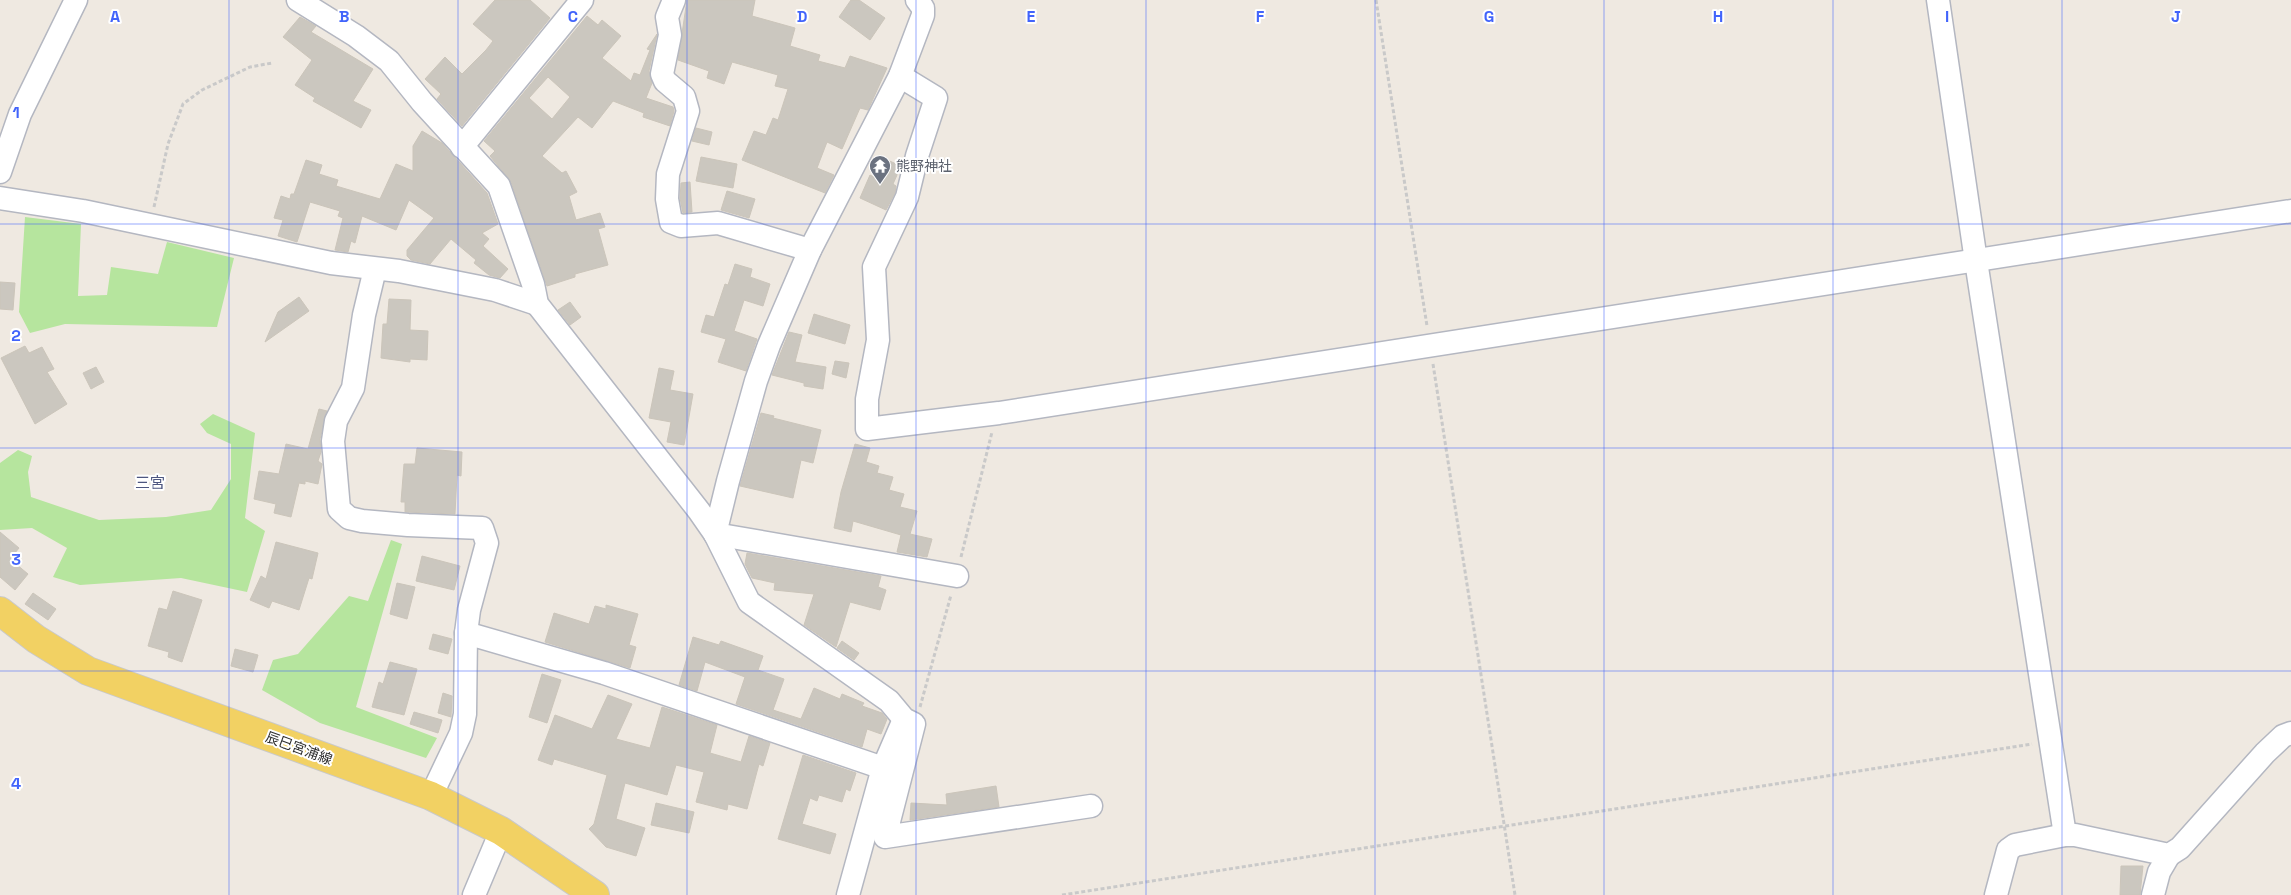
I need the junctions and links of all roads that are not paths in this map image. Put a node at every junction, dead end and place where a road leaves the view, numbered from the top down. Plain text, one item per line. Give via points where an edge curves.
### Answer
1 (76, 0) edge
2 (298, 0) edge
3 (582, 0) edge
4 (674, 0) edge
5 (917, 0) edge
6 (1938, 0) edge
7 (900, 76) junction
8 (462, 147) junction
9 (0, 172) edge
10 (0, 198) edge
11 (2291, 211) edge
12 (810, 250) junction
13 (1976, 261) junction
14 (375, 270) junction
15 (537, 304) junction
16 (715, 534) junction
17 (957, 576) dead end
18 (0, 610) edge
19 (466, 634) junction
20 (904, 719) junction
21 (2291, 732) edge
22 (883, 768) junction
23 (431, 796) junction
24 (1091, 806) dead end
25 (501, 831) junction
26 (2065, 835) junction
27 (2170, 855) junction
28 (474, 895) edge
29 (595, 895) edge
30 (848, 895) edge
31 (1996, 895) edge
32 (2153, 895) edge

1 - 9 street via 20,114
2 - 8 street via 389,61
3 - 8 street
4 - 12 street via 667,17 670,35 662,74 665,82 684,97 688,111 668,174 667,199 671,222 681,226 718,223
5 - 7 street via 923,8 923,15
6 - 13 street
7 - 12 street
7 - 13 street via 936,98 907,197 874,267 878,340 867,399 867,429 999,413
8 - 15 street via 499,186
10 - 14 street via 83,211
11 - 13 street
12 - 16 street via 756,381
13 - 26 street
14 - 15 street via 495,290
14 - 19 street via 364,315 353,388 336,421 333,441 339,509 350,518 362,521 482,528 487,543
15 - 16 street
16 - 17 street
16 - 20 street via 749,602 889,701
18 - 23 main road, 辰巳宮浦線 via 36,639 88,670
19 - 22 street via 604,673
19 - 23 street via 467,692 461,733
20 - 22 street
20 - 24 street via 914,724 885,837
21 - 27 street via 2265,753 2180,848
22 - 30 street
23 - 25 main road, 辰巳宮浦線
25 - 28 street
25 - 29 main road, 辰巳宮浦線
26 - 27 street
26 - 31 street via 2008,850
27 - 32 street via 2159,872

